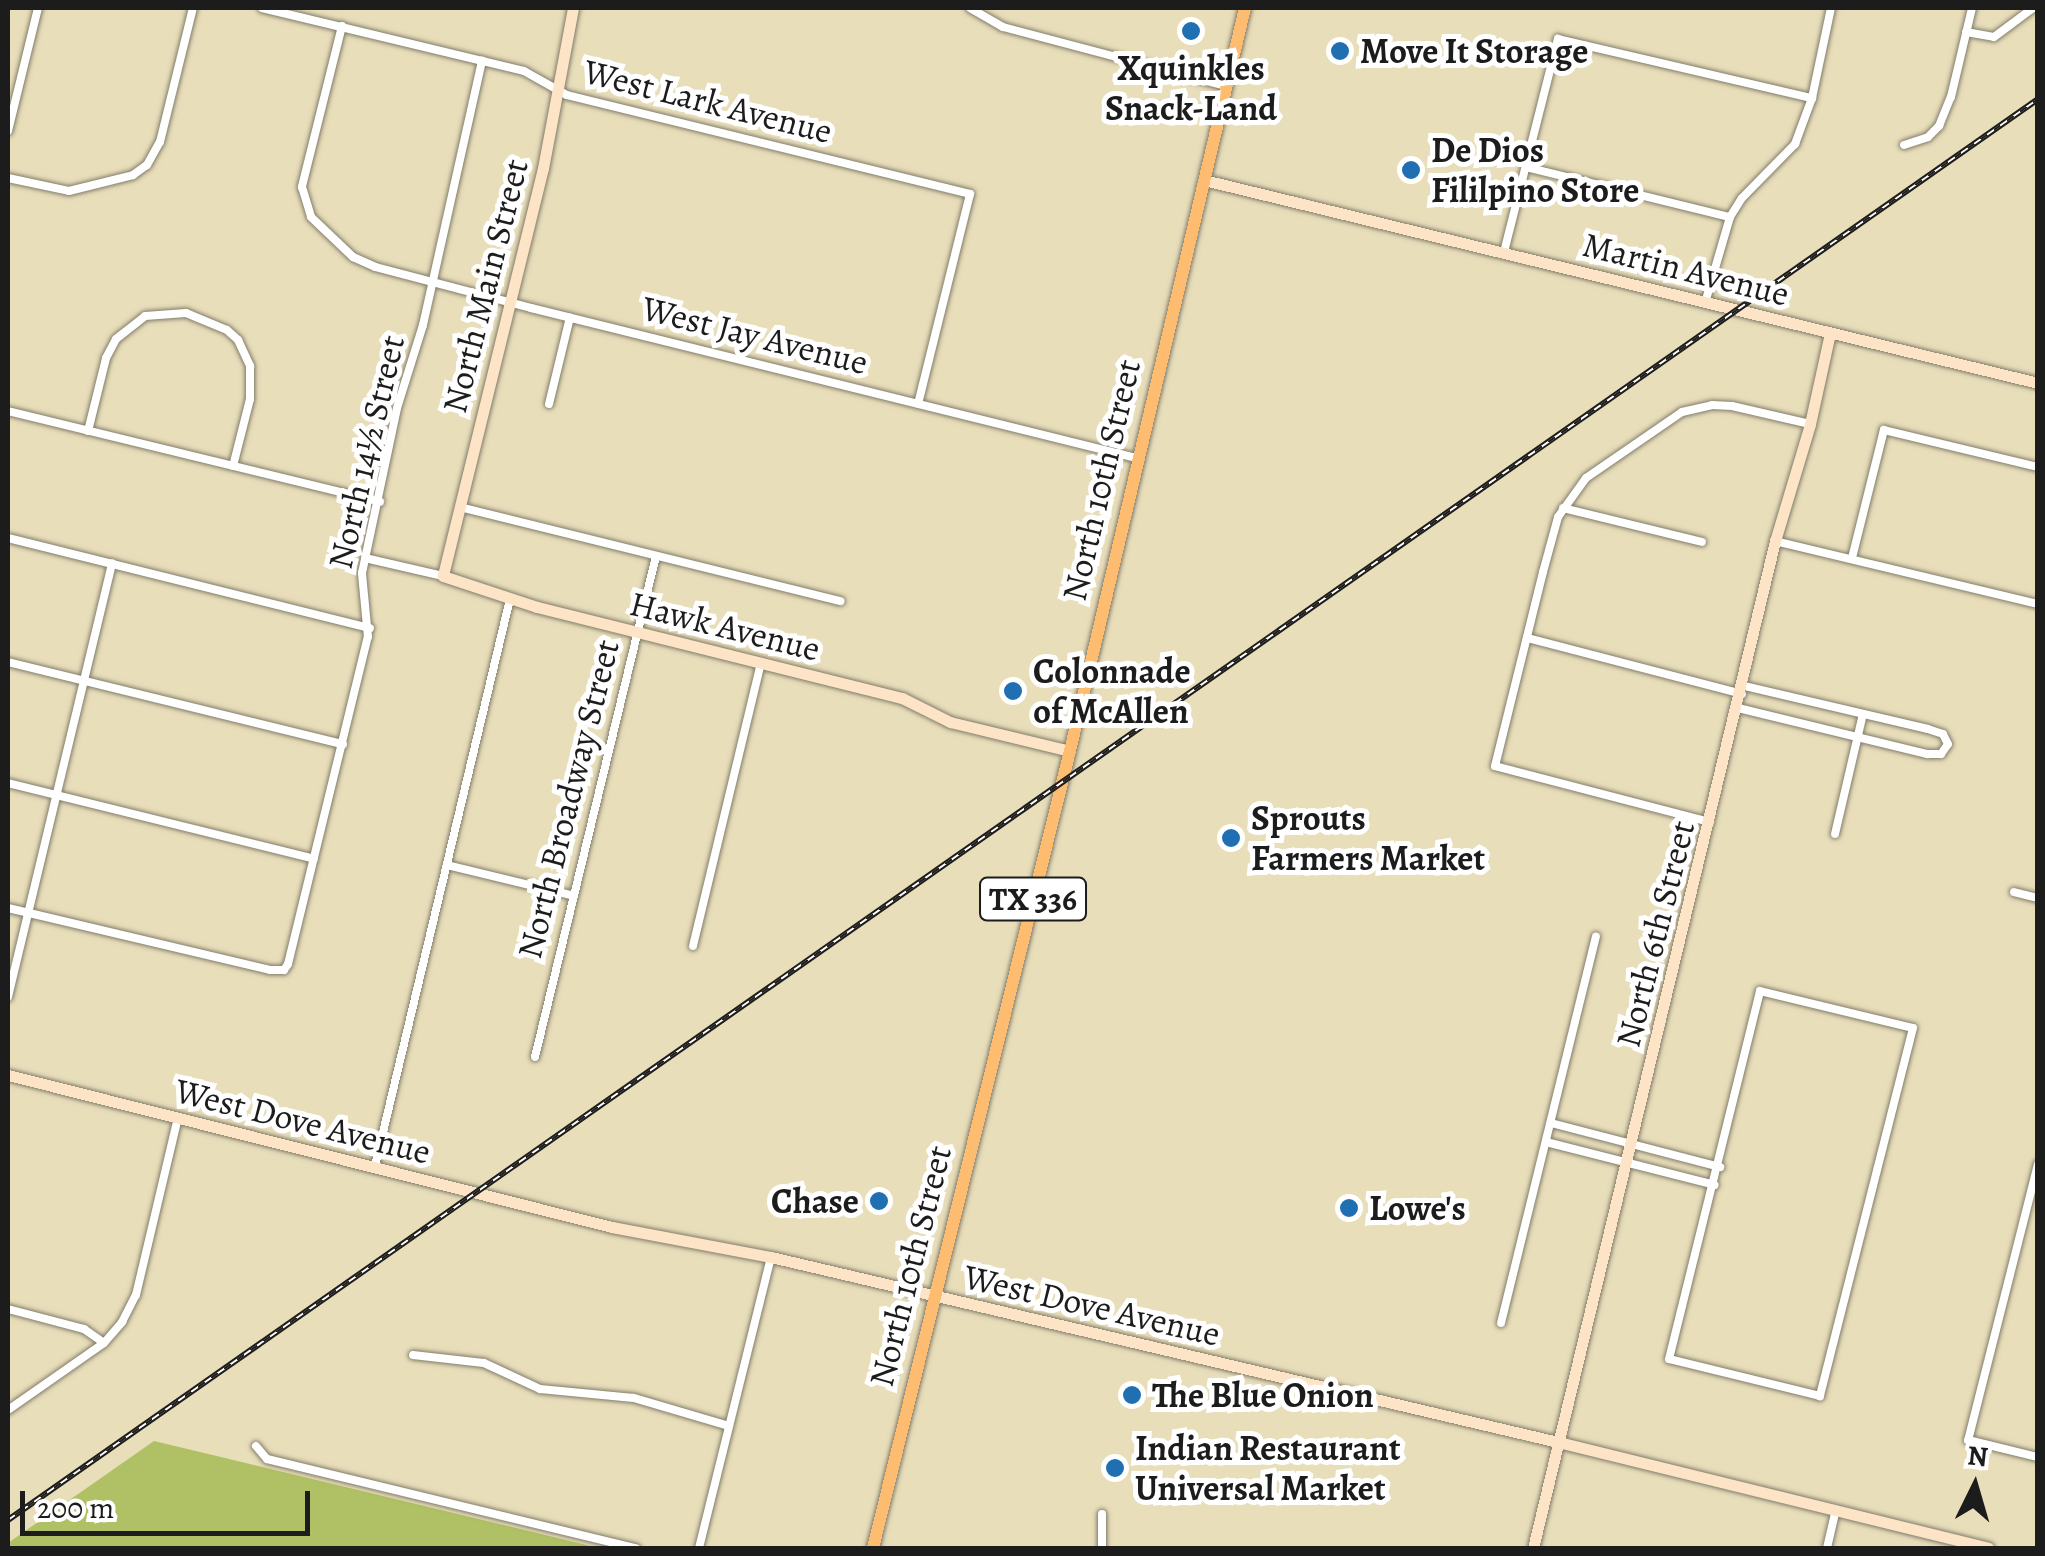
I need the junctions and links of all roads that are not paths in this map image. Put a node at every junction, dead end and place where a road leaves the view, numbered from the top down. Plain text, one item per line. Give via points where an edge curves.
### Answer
1 (38, 8) edge
2 (193, 8) edge
3 (262, 8) edge
4 (573, 8) edge
5 (970, 8) edge
6 (1245, 8) edge
7 (1831, 8) edge
8 (1972, 8) edge
9 (2034, 8) edge
10 (342, 26) junction
11 (1966, 32) junction
12 (482, 60) junction
13 (1227, 86) junction
14 (557, 90) junction
15 (1812, 98) junction
16 (8, 131) edge
17 (1904, 145) dead end
18 (1526, 167) junction
19 (8, 178) edge
20 (1204, 180) junction
21 (1730, 217) junction
22 (1504, 252) junction
23 (433, 282) junction
24 (510, 302) junction
25 (1706, 303) junction
26 (570, 317) junction
27 (1830, 333) junction
28 (2038, 384) edge
29 (549, 404) dead end
30 (918, 404) junction
31 (8, 411) edge
32 (1810, 424) junction
33 (88, 430) junction
34 (1136, 458) junction
35 (233, 466) junction
36 (2038, 467) edge
37 (380, 502) junction
38 (460, 507) junction
39 (1563, 508) junction
40 (8, 538) edge
41 (1776, 541) junction
42 (1702, 542) dead end
43 (656, 556) junction
44 (365, 558) junction
45 (1852, 558) junction
46 (112, 564) junction
47 (442, 576) junction
48 (510, 600) junction
49 (841, 601) dead end
50 (2038, 604) edge
51 (370, 628) junction
52 (637, 633) junction
53 (1527, 638) junction
54 (8, 662) edge
55 (761, 664) junction
56 (86, 681) junction
57 (1743, 690) junction
58 (1738, 708) junction
59 (1863, 714) junction
60 (1858, 737) junction
61 (343, 744) junction
62 (1070, 751) junction
63 (8, 783) edge
64 (56, 795) junction
65 (1710, 822) junction
66 (1834, 834) dead end
67 (314, 859) junction
68 (448, 865) junction
69 (2014, 892) dead end
70 (572, 895) junction
71 (2038, 898) edge
72 (8, 908) edge
73 (27, 913) junction
74 (1596, 936) dead end
75 (693, 946) dead end
76 (8, 997) edge
77 (535, 1056) dead end
78 (8, 1075) edge
79 (178, 1117) junction
80 (1551, 1123) junction
81 (1546, 1142) junction
82 (1631, 1144) junction
83 (1626, 1163) junction
84 (2038, 1164) edge
85 (374, 1166) junction
86 (1720, 1167) junction
87 (1715, 1184) junction
88 (771, 1256) junction
89 (932, 1296) junction
90 (8, 1309) edge
91 (1501, 1323) dead end
92 (104, 1343) junction
93 (413, 1355) dead end
94 (8, 1410) edge
95 (729, 1426) junction
96 (1558, 1442) junction
97 (256, 1446) dead end
98 (2038, 1457) edge
99 (1836, 1510) junction
100 (1102, 1514) dead end
101 (636, 1548) edge
102 (699, 1548) edge
103 (873, 1548) edge
104 (1102, 1548) edge
105 (1534, 1548) edge
106 (1826, 1548) edge
107 (1988, 1548) edge

1 - 16 street
2 - 19 street via 158,150 140,172 70,192
3 - 10 street, West Lark Avenue
4 - 14 street, North Main Street
5 - 13 street via 1003,27
6 - 13 main road, North 10th Street / TX 336
7 - 15 street
8 - 11 street
9 - 11 street via 1994,36
10 - 12 street, West Lark Avenue
10 - 23 street, West Jay Avenue via 302,187 304,205 362,261
11 - 17 street via 1939,126
12 - 14 street, West Lark Avenue via 542,78
12 - 23 street, North 14½ Street
13 - 20 main road, North 10th Street / TX 336
14 - 24 street, North Main Street
14 - 30 street, West Lark Avenue via 970,194
15 - 18 street via 1558,39
15 - 21 street via 1795,144
18 - 21 street
18 - 22 street
20 - 22 street, Martin Avenue
20 - 34 main road, North 10th Street / TX 336
21 - 25 street
22 - 25 street, Martin Avenue
23 - 24 street, West Jay Avenue
23 - 37 street, North 14½ Street via 402,386
24 - 26 street, West Jay Avenue
24 - 38 street, North Main Street
25 - 27 street, Martin Avenue
26 - 29 street
26 - 30 street, West Jay Avenue
27 - 28 street, Martin Avenue
27 - 32 street, North 6th Street
30 - 34 street, West Jay Avenue
31 - 33 street
32 - 39 street via 1712,404 1682,412 1586,478
32 - 41 street, North 6th Street
33 - 35 street
33 - 35 street via 116,339 145,316 186,313 226,330 250,366 250,399
34 - 62 main road, North 10th Street / TX 336
35 - 37 street
36 - 45 street via 1884,430
37 - 44 street, North 14½ Street
38 - 43 street
38 - 47 street, North Main Street
39 - 42 street
39 - 53 street
40 - 46 street
41 - 45 street
41 - 57 street, North 6th Street
43 - 49 street
43 - 52 street, North Broadway Street
44 - 47 street, Hawk Avenue
44 - 51 street, North 14½ Street via 361,584
45 - 50 street
46 - 51 street
46 - 56 street
47 - 48 street, Hawk Avenue
48 - 52 street, Hawk Avenue
48 - 68 street
51 - 61 street, North 14½ Street
52 - 55 street, Hawk Avenue
52 - 70 street, North Broadway Street
53 - 57 street
53 - 65 street via 1495,766
54 - 56 street
55 - 62 street, Hawk Avenue via 902,698 950,722
55 - 75 street
56 - 61 street
56 - 64 street
57 - 58 street, North 6th Street
57 - 59 street
58 - 60 street
58 - 65 street, North 6th Street
59 - 60 street
59 - 60 street via 1938,732 1948,744 1941,754 1928,754
60 - 66 street
61 - 67 street, North 14½ Street
62 - 89 main road, North 10th Street / TX 336
63 - 64 street
64 - 67 street
64 - 73 street
65 - 82 street, North 6th Street
67 - 73 street, North 14½ Street via 284,970
68 - 70 street
68 - 85 street
69 - 71 street
70 - 77 street, North Broadway Street
72 - 73 street
73 - 76 street
74 - 80 street
78 - 79 street, West Dove Avenue
79 - 85 street, West Dove Avenue
79 - 92 street via 136,1295
80 - 81 street
80 - 82 street
81 - 83 street
81 - 91 street
82 - 83 street, North 6th Street
82 - 86 street
83 - 87 street
83 - 96 street, North 6th Street
84 - 98 street via 1968,1440
85 - 88 street, West Dove Avenue via 612,1226
86 - 87 street
86 - 87 street via 1760,991 1912,1028 1820,1396 1669,1359
88 - 89 street, West Dove Avenue
88 - 95 street
89 - 96 street, West Dove Avenue
89 - 103 main road, North 10th Street / TX 336
90 - 92 street via 84,1329
92 - 94 street
93 - 95 street via 484,1362 540,1388 634,1398
95 - 102 street
96 - 99 street, West Dove Avenue
96 - 105 street, North 6th Street
97 - 101 street via 267,1458
99 - 106 street
99 - 107 street, West Dove Avenue
100 - 104 street

